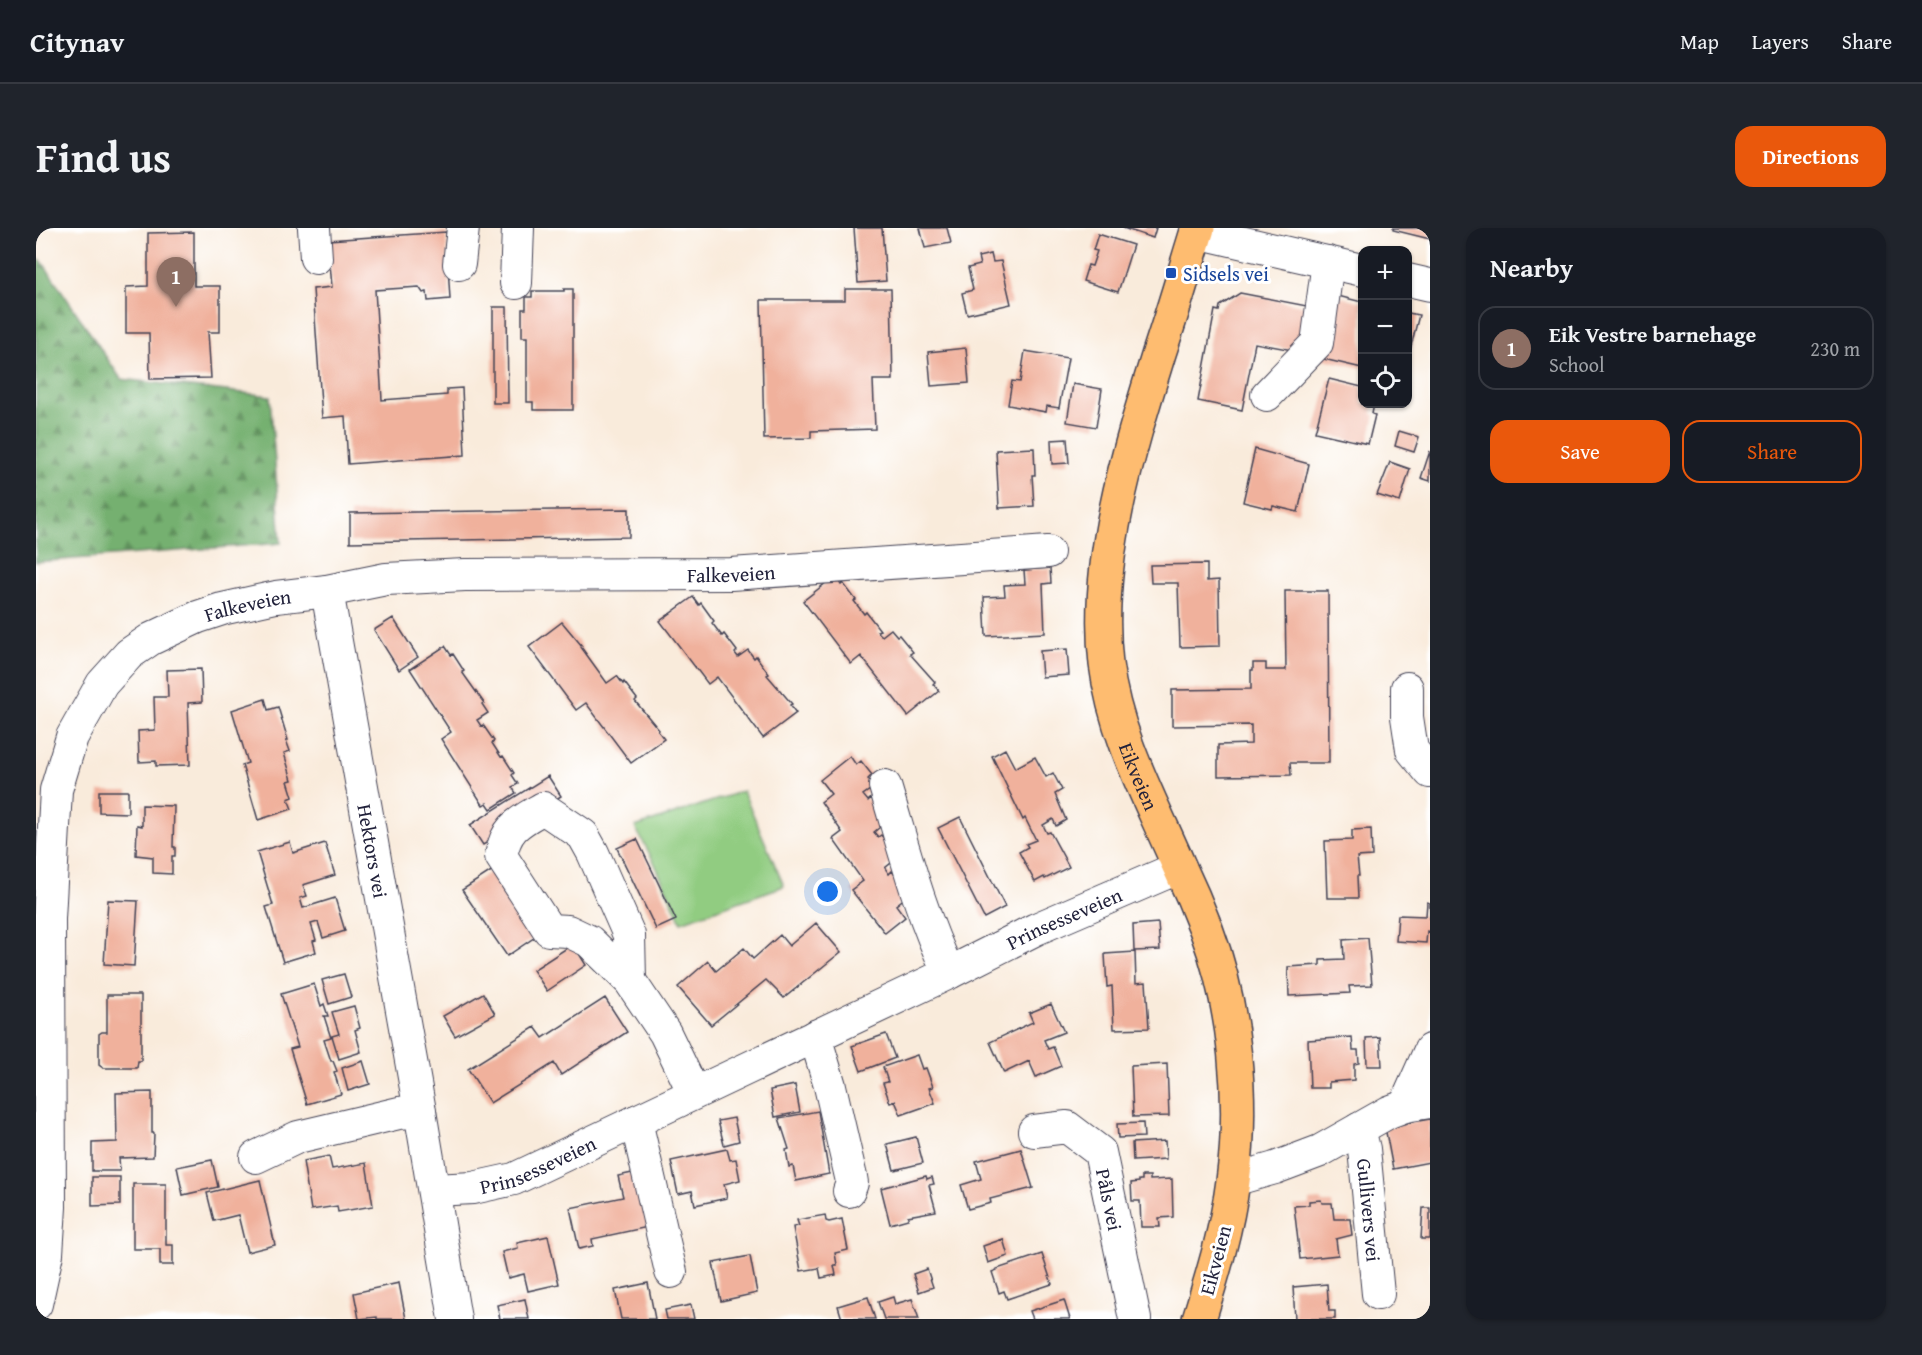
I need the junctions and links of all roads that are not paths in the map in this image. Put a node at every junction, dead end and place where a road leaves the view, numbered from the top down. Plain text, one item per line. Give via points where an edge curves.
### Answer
1 (463, 228) edge
2 (518, 228) edge
3 (1197, 230) edge
4 (1328, 262) junction
5 (459, 264) dead end
6 (1358, 269) edge
7 (1412, 281) edge
8 (516, 284) dead end
9 (1430, 285) edge
10 (1267, 395) dead end
11 (1048, 552) dead end
12 (327, 591) junction
13 (1407, 688) dead end
14 (1430, 772) edge
15 (885, 786) dead end
16 (1180, 867) junction
17 (950, 973) junction
18 (630, 981) junction
19 (43, 1005) edge
20 (815, 1036) junction
21 (1430, 1050) edge
22 (694, 1093) junction
23 (1417, 1104) edge
24 (420, 1111) junction
25 (636, 1121) junction
26 (1359, 1129) junction
27 (1034, 1131) dead end
28 (256, 1157) dead end
29 (1233, 1180) junction
30 (434, 1190) junction
31 (849, 1191) dead end
32 (671, 1272) dead end
33 (1378, 1294) dead end
34 (36, 1304) edge
35 (455, 1319) edge
36 (1135, 1319) edge
37 (1199, 1319) edge

1 - 5 street
2 - 8 street
3 - 4 street
3 - 16 main road, Eikveien via 1125,466 1113,523 1104,618 1106,664 1128,750
4 - 6 street
4 - 10 street via 1317,343
7 - 9 street
11 - 12 street, Falkeveien via 731,574 386,579
12 - 19 street, Falkeveien via 276,597 198,617 129,654 102,684 72,737 56,790
12 - 24 street, Hektors vei
13 - 14 street via 1412,750
15 - 17 street via 919,900
16 - 17 street, Prinsesseveien via 1036,929
16 - 29 main road, Eikveien via 1207,930 1232,1034 1236,1081
17 - 20 street, Prinsesseveien
18 - 18 street via 629,935 583,835 543,808 515,824 504,839 501,856 549,930 568,932 589,941
18 - 22 street via 665,1033
19 - 34 street, Falkeveien via 50,1207
20 - 22 street, Prinsesseveien
20 - 31 street via 851,1177
21 - 23 street, Gullivers vei
22 - 25 street, Prinsesseveien
23 - 26 street, Gullivers vei
24 - 28 street via 298,1137
24 - 30 street, Hektors vei
25 - 30 street, Prinsesseveien via 514,1179 472,1188
25 - 32 street
26 - 29 street, Gullivers vei via 1320,1151
26 - 33 street, Gullivers vei
27 - 36 street, Påls vei via 1067,1127 1100,1152
29 - 37 main road, Eikveien via 1224,1233
30 - 35 street, Hektors vei

